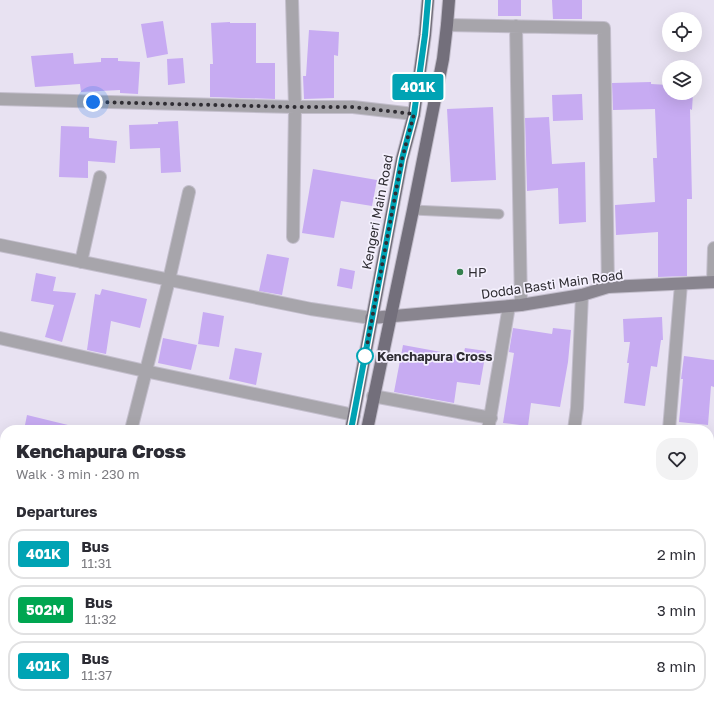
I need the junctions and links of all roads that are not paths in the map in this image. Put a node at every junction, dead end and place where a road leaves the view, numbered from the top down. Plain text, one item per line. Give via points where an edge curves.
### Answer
1 (292, 0) edge
2 (428, 0) edge
3 (448, 0) edge
4 (448, 26) junction
5 (516, 26) junction
6 (0, 99) edge
7 (295, 107) junction
8 (414, 114) junction
9 (100, 177) dead end
10 (189, 192) dead end
11 (413, 210) junction
12 (499, 214) dead end
13 (293, 237) dead end
14 (0, 245) edge
15 (714, 248) edge
16 (81, 262) junction
17 (169, 280) junction
18 (714, 282) edge
19 (681, 284) junction
20 (608, 287) junction
21 (582, 295) junction
22 (515, 305) junction
23 (392, 316) junction
24 (371, 318) junction
25 (0, 338) edge
26 (145, 371) junction
27 (374, 396) junction
28 (354, 415) junction
29 (489, 424) edge
30 (132, 425) edge
31 (352, 425) edge
32 (368, 425) edge
33 (575, 425) edge
34 (669, 425) edge

1 - 7 street
2 - 8 main road, Kengeri Main Road
3 - 4 main road
4 - 5 street
4 - 11 main road
5 - 20 street via 604,28
5 - 22 street
6 - 7 street
7 - 8 street via 353,107
7 - 13 street
8 - 24 main road, Kengeri Main Road via 402,159
9 - 16 street
10 - 17 street
11 - 12 lane
11 - 23 main road
14 - 16 street
15 - 18 street
16 - 17 street
17 - 24 street via 311,309
17 - 26 street
18 - 19 street, Dodda Basti Main Road
19 - 20 street, Dodda Basti Main Road
19 - 34 street
20 - 21 street, Dodda Basti Main Road
21 - 22 street, Dodda Basti Main Road
21 - 33 street
22 - 23 street, Dodda Basti Main Road
22 - 29 street
23 - 24 street, Dodda Basti Main Road
23 - 27 main road
24 - 28 main road, Kengeri Main Road
25 - 26 street
26 - 28 street
26 - 30 street
27 - 29 street
27 - 32 main road
28 - 31 main road, Kengeri Main Road

